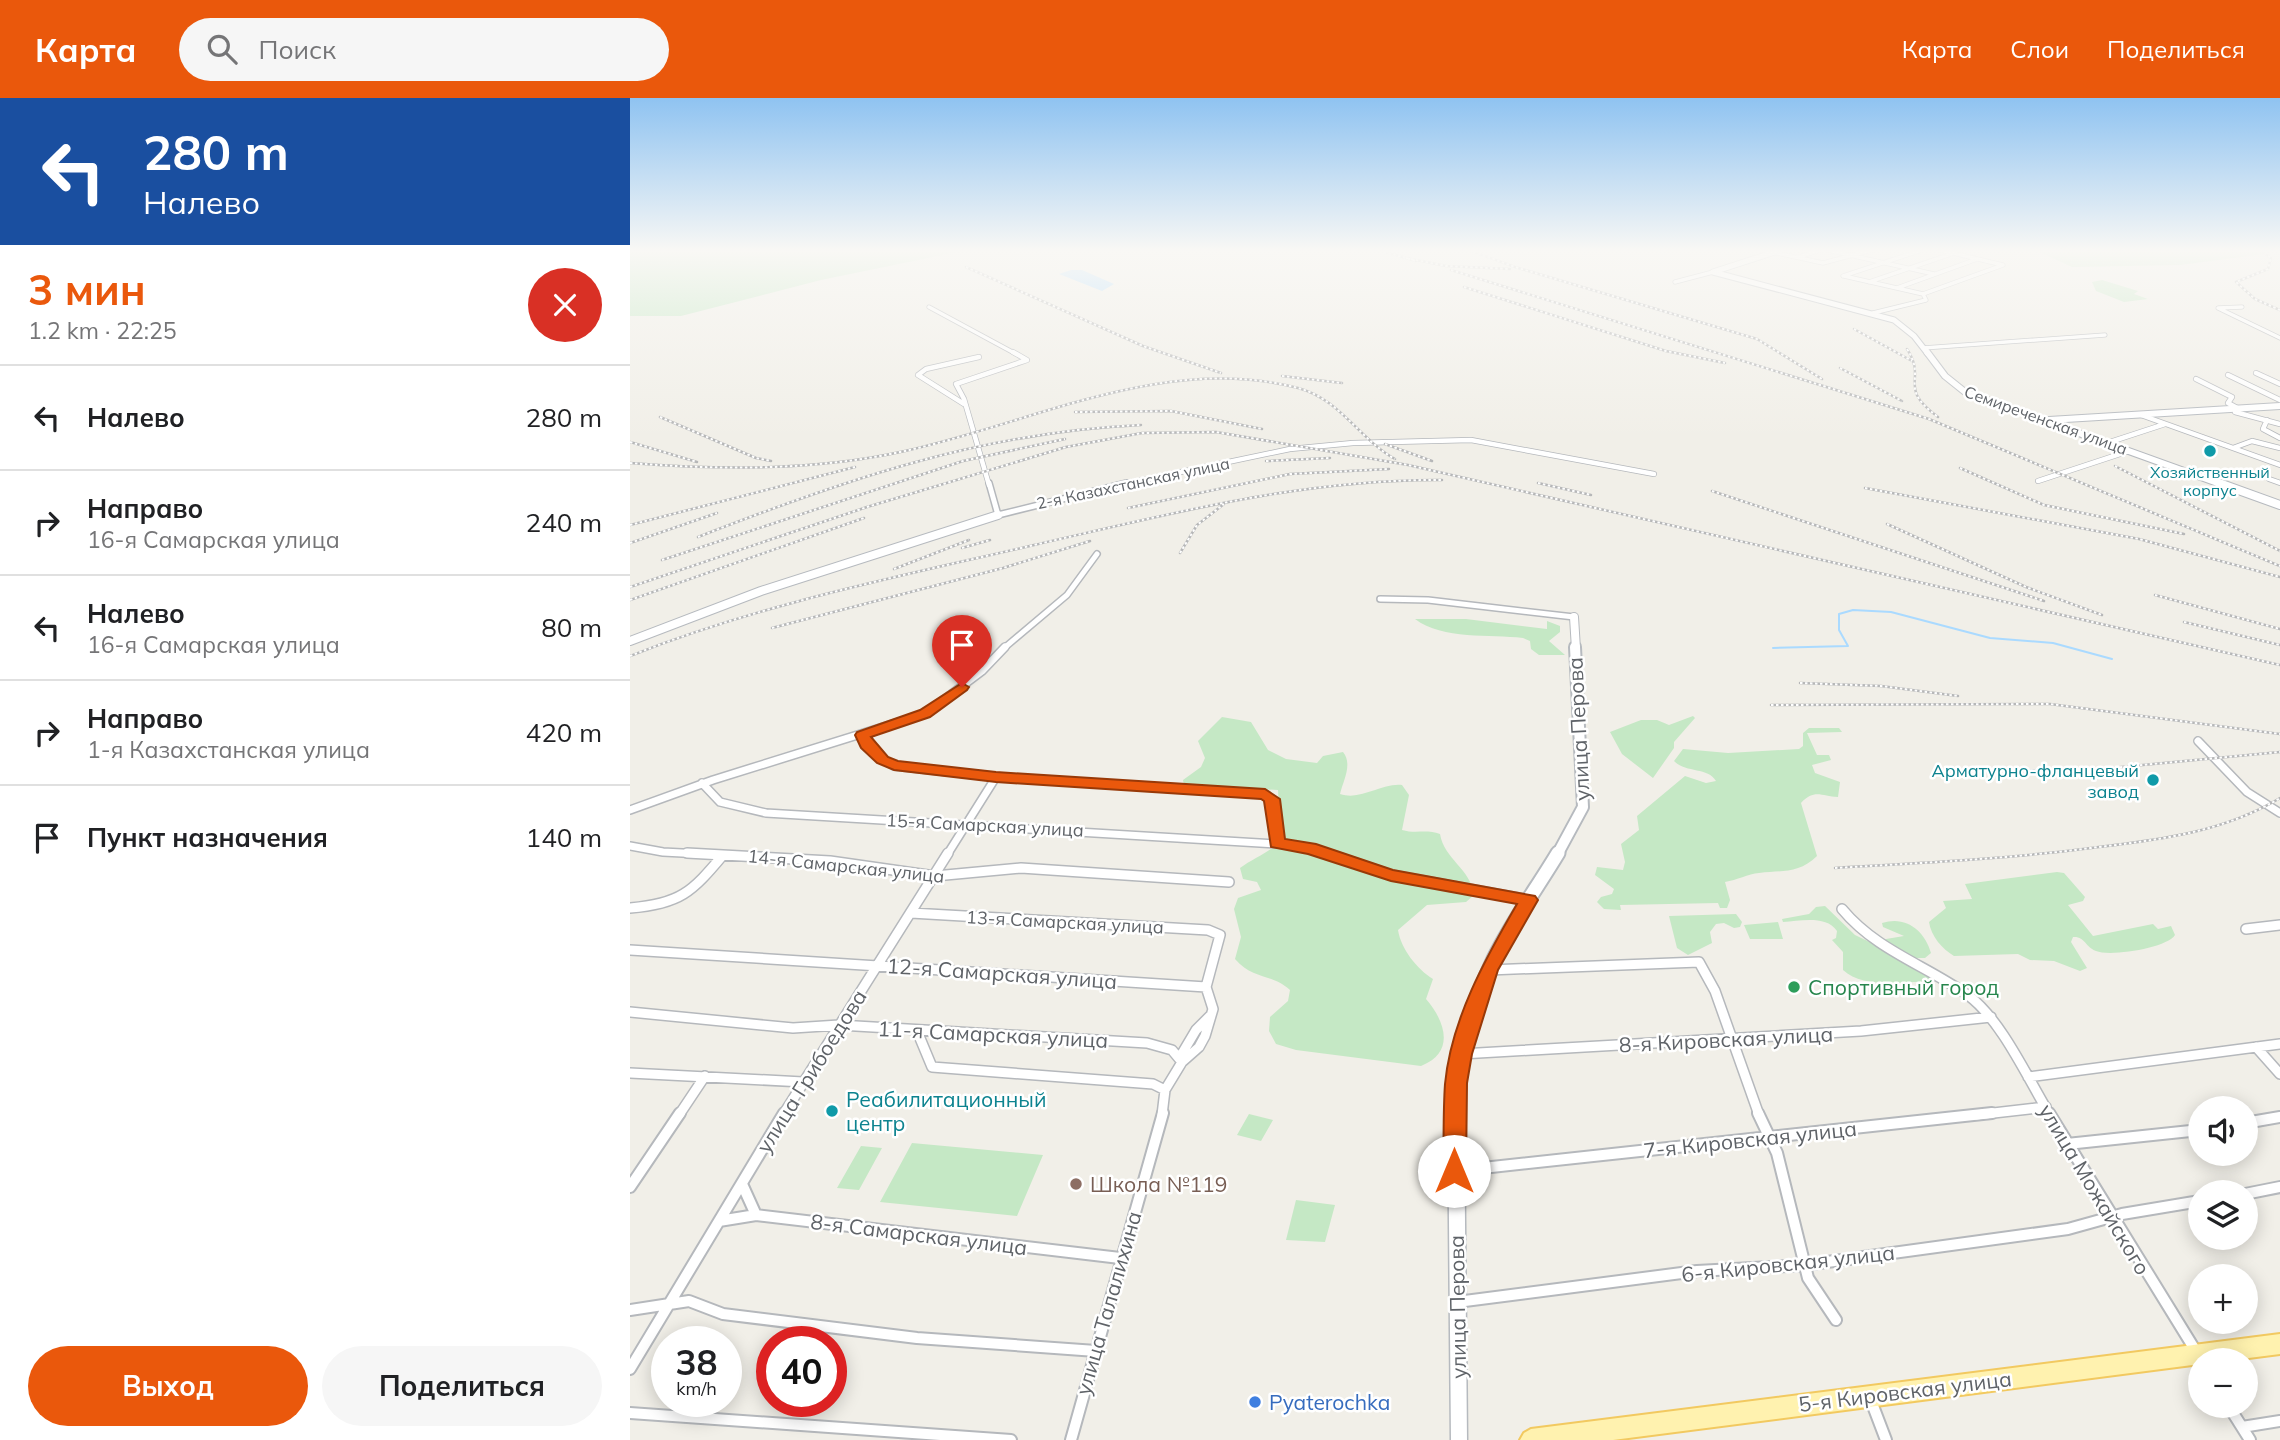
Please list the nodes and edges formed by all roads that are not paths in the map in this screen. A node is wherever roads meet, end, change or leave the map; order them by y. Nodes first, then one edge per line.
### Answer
1 (939, 313) edge
2 (1873, 313) edge
3 (2228, 313) edge
4 (2105, 335) dead end
5 (2280, 338) edge
6 (1923, 348) junction
7 (979, 357) dead end
8 (2256, 373) dead end
9 (2228, 375) dead end
10 (2196, 379) dead end
11 (2280, 384) edge
12 (2280, 400) edge
13 (964, 404) junction
14 (2278, 407) edge
15 (2239, 409) junction
16 (2227, 410) junction
17 (2141, 415) junction
18 (2267, 420) junction
19 (2046, 421) junction
20 (2165, 424) junction
21 (2280, 424) edge
22 (2280, 439) edge
23 (2107, 443) junction
24 (2233, 448) junction
25 (2280, 448) edge
26 (2129, 451) junction
27 (2280, 465) edge
28 (1654, 474) dead end
29 (2269, 479) dead end
30 (2038, 481) dead end
31 (2280, 483) edge
32 (2280, 505) edge
33 (998, 515) junction
34 (1097, 554) dead end
35 (1380, 599) dead end
36 (1574, 617) joint
37 (630, 641) edge
38 (862, 735) junction
39 (2198, 741) dead end
40 (996, 777) junction
41 (702, 783) junction
42 (630, 810) edge
43 (2280, 813) edge
44 (967, 825) junction
45 (1277, 843) junction
46 (630, 846) edge
47 (723, 855) junction
48 (935, 876) junction
49 (1229, 882) dead end
50 (1529, 900) junction
51 (630, 908) edge
52 (1842, 909) dead end
53 (911, 913) junction
54 (2280, 925) edge
55 (2246, 929) dead end
56 (1218, 932) joint
57 (630, 950) edge
58 (877, 965) junction
59 (1489, 970) junction
60 (1206, 986) junction
61 (630, 1012) edge
62 (1991, 1017) junction
63 (839, 1025) junction
64 (918, 1031) junction
65 (1733, 1038) junction
66 (2280, 1044) edge
67 (2256, 1047) junction
68 (1461, 1054) junction
69 (1181, 1060) junction
70 (630, 1073) edge
71 (2280, 1074) edge
72 (705, 1076) junction
73 (2028, 1077) junction
74 (803, 1082) junction
75 (1165, 1090) junction
76 (2046, 1107) junction
77 (2280, 1117) edge
78 (2258, 1120) edge
79 (2188, 1131) edge
80 (1767, 1137) junction
81 (2067, 1144) junction
82 (1454, 1171) junction
83 (742, 1183) junction
84 (630, 1187) edge
85 (2280, 1187) edge
86 (2258, 1191) edge
87 (2188, 1203) edge
88 (756, 1215) junction
89 (2110, 1217) junction
90 (719, 1221) junction
91 (1120, 1258) junction
92 (1805, 1265) junction
93 (1457, 1302) junction
94 (671, 1303) junction
95 (630, 1310) edge
96 (1836, 1320) dead end
97 (2280, 1344) edge
98 (2193, 1348) edge
99 (2257, 1348) edge
100 (1096, 1351) junction
101 (2188, 1359) edge
102 (630, 1368) edge
103 (1868, 1394) junction
104 (630, 1413) edge
105 (2236, 1418) edge
106 (2280, 1421) edge
107 (2242, 1427) junction
108 (1011, 1440) edge
109 (1070, 1440) edge
110 (1458, 1440) edge
111 (1531, 1440) edge
112 (1886, 1440) edge
113 (2250, 1440) edge

1 - 13 street
2 - 6 street, Семиреченская улица
3 - 5 street
4 - 6 street
6 - 19 street, Семиреченская улица
7 - 13 street
8 - 11 street
9 - 12 street
10 - 15 street
13 - 33 street
14 - 15 street
15 - 16 street
16 - 17 street
16 - 18 street
17 - 19 street
17 - 20 street
18 - 21 street
18 - 22 street
19 - 23 street, Семиреченская улица
20 - 23 street
20 - 24 street
23 - 26 street, Семиреченская улица
24 - 25 street
24 - 27 street
26 - 30 street
26 - 32 street, Семиреченская улица
28 - 33 street, 2-я Казахстанская улица
29 - 31 street
33 - 37 street, 2-я Казахстанская улица
34 - 38 street
35 - 36 street
36 - 50 street, улица Перова
38 - 40 street
38 - 41 street
39 - 43 street
40 - 44 street, улица Грибоедова
40 - 45 street
41 - 42 street
41 - 44 street, 15-я Самарская улица
44 - 45 street, 15-я Самарская улица
44 - 48 street, улица Грибоедова
45 - 50 street, 15-я Самарская улица
46 - 47 street, 14-я Самарская улица
47 - 48 street, 14-я Самарская улица
47 - 51 street
48 - 49 street, 14-я Самарская улица
48 - 53 street, улица Грибоедова
50 - 59 street, улица Перова
52 - 62 street, улица Можайского
53 - 56 street, 13-я Самарская улица
53 - 58 street, улица Грибоедова
54 - 55 street
56 - 60 street, улица Талалихина
57 - 58 street, 12-я Самарская улица
58 - 60 street, 12-я Самарская улица
58 - 63 street, улица Грибоедова
59 - 65 street
59 - 68 street, улица Перова
60 - 69 street, улица Талалихина
61 - 63 street, 11-я Самарская улица
62 - 65 street, 8-я Кировская улица
62 - 73 street, улица Можайского
63 - 64 street, 11-я Самарская улица
63 - 74 street, улица Грибоедова
64 - 69 street, 11-я Самарская улица
64 - 75 street
65 - 68 street, 8-я Кировская улица
65 - 80 street
66 - 67 street
67 - 71 street
67 - 73 street
68 - 82 street, улица Перова
69 - 75 street, улица Талалихина
70 - 72 street
72 - 74 street
72 - 84 street
73 - 76 street, улица Можайского
74 - 83 street, улица Грибоедова
75 - 91 street, улица Талалихина
76 - 80 street, 7-я Кировская улица
76 - 81 street, улица Можайского
77 - 78 street
79 - 81 street
80 - 82 street, 7-я Кировская улица
80 - 92 street
81 - 89 street, улица Можайского
82 - 93 street, улица Перова
83 - 88 street
83 - 90 street, улица Грибоедова
85 - 86 street
87 - 89 street, 6-я Кировская улица
88 - 90 street, 8-я Самарская улица
88 - 91 street, 8-я Самарская улица
89 - 92 street, 6-я Кировская улица
89 - 98 street, улица Можайского
90 - 94 street, улица Грибоедова
91 - 100 street, улица Талалихина
92 - 93 street, 6-я Кировская улица
92 - 96 street
93 - 110 street, улица Перова
94 - 95 street
94 - 100 street
94 - 102 street, улица Грибоедова
97 - 99 main road, 5-я Кировская улица
100 - 109 street, улица Талалихина
101 - 103 main road, 5-я Кировская улица
103 - 111 main road, 5-я Кировская улица
103 - 112 street
104 - 108 street
105 - 107 street
106 - 107 street
107 - 113 street

